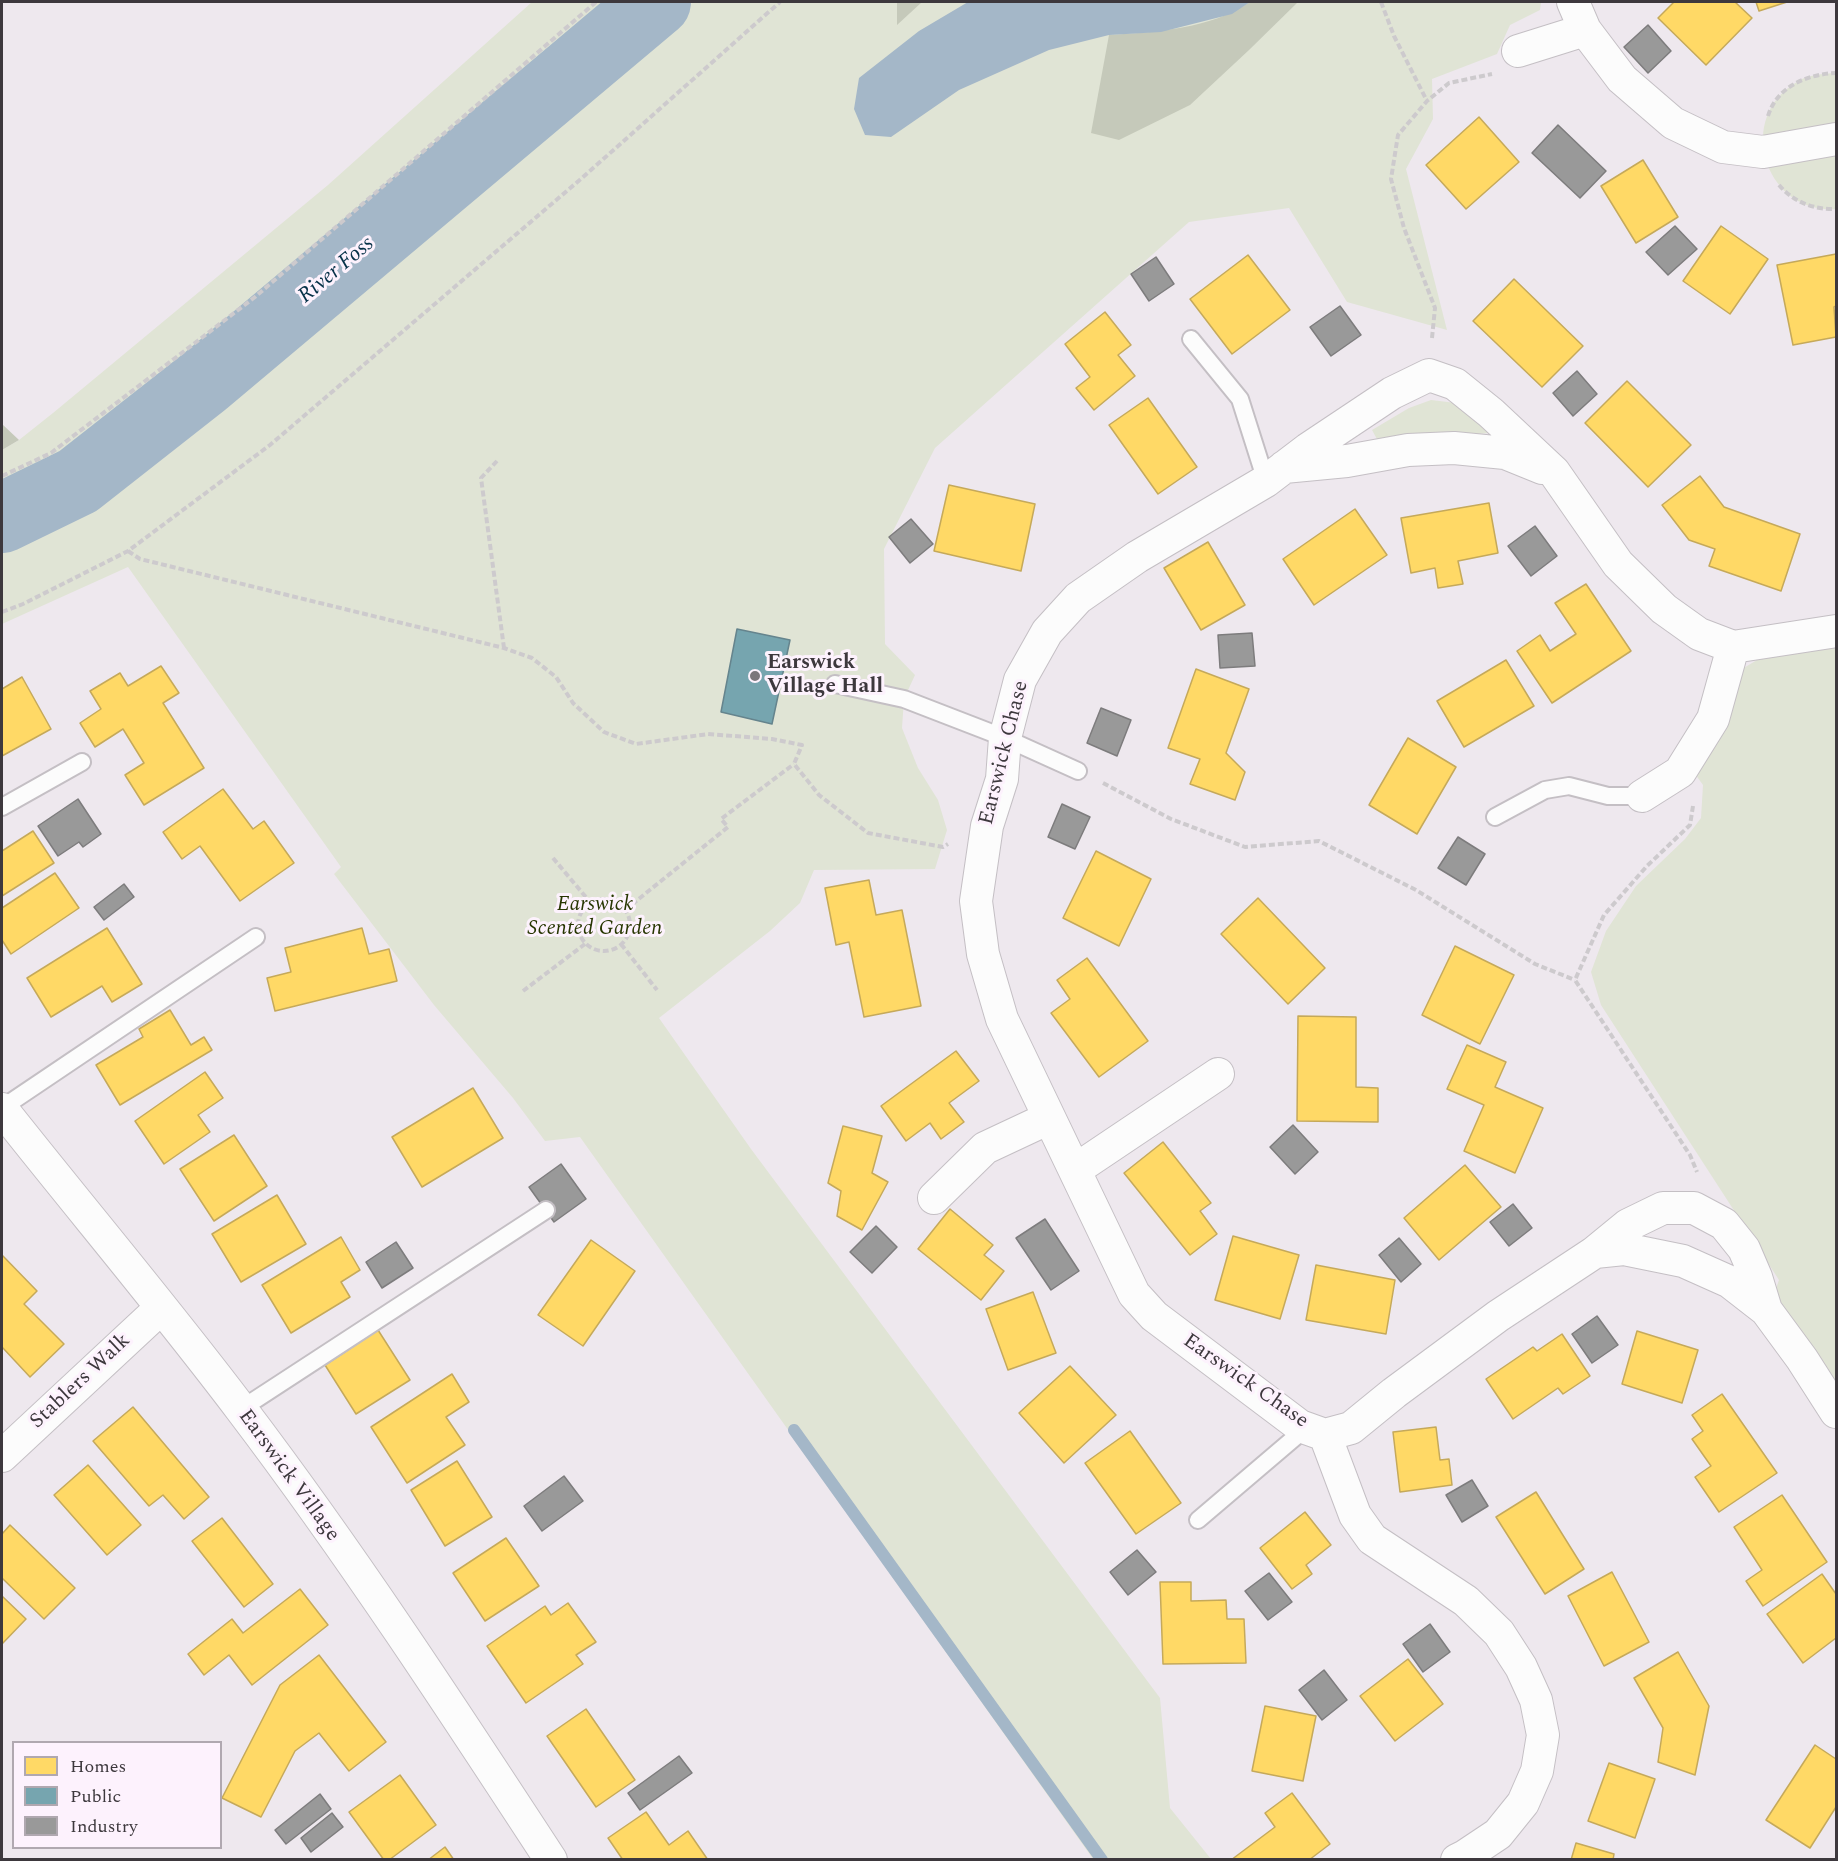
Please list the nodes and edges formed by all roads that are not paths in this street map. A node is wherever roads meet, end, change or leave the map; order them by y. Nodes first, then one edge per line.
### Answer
1 (1574, 2) edge
2 (1585, 30) junction
3 (1518, 51) dead end
4 (1836, 139) edge
5 (1191, 339) dead end
6 (1554, 472) junction
7 (1275, 474) junction
8 (1836, 631) edge
9 (1733, 646) junction
10 (835, 684) dead end
11 (1005, 738) junction
12 (82, 762) dead end
13 (1078, 771) road end
14 (1642, 796) joint
15 (2, 807) edge
16 (1495, 817) dead end
17 (256, 938) dead end
18 (1218, 1074) dead end
19 (2, 1109) edge
20 (1049, 1118) junction
21 (1074, 1170) junction
22 (934, 1198) dead end
23 (546, 1210) dead end
24 (1595, 1252) junction
25 (161, 1308) junction
26 (1766, 1310) junction
27 (241, 1409) junction
28 (1836, 1412) edge
29 (1316, 1431) junction
30 (2, 1456) edge
31 (1198, 1520) dead end
32 (551, 1860) edge
33 (1457, 1860) edge

1 - 2 street
2 - 3 street
2 - 4 street
5 - 7 lane
6 - 7 street, Earswick Chase
6 - 7 street, Earswick Chase
6 - 9 street
7 - 11 street, Earswick Chase
8 - 9 street
9 - 14 street
10 - 11 lane
11 - 13 lane
11 - 20 street, Earswick Chase
12 - 15 lane
14 - 16 lane
17 - 19 lane
18 - 21 street
19 - 25 street, Earswick Village
20 - 21 street, Earswick Chase
20 - 22 street
21 - 29 street, Earswick Chase
23 - 27 lane
24 - 26 street, Earswick Chase
24 - 26 street, Earswick Chase
24 - 29 street, Earswick Chase
25 - 27 street, Earswick Village
25 - 30 street, Stablers Walk
26 - 28 street, Earswick Chase
27 - 32 street, Earswick Village
29 - 31 lane
29 - 33 street

